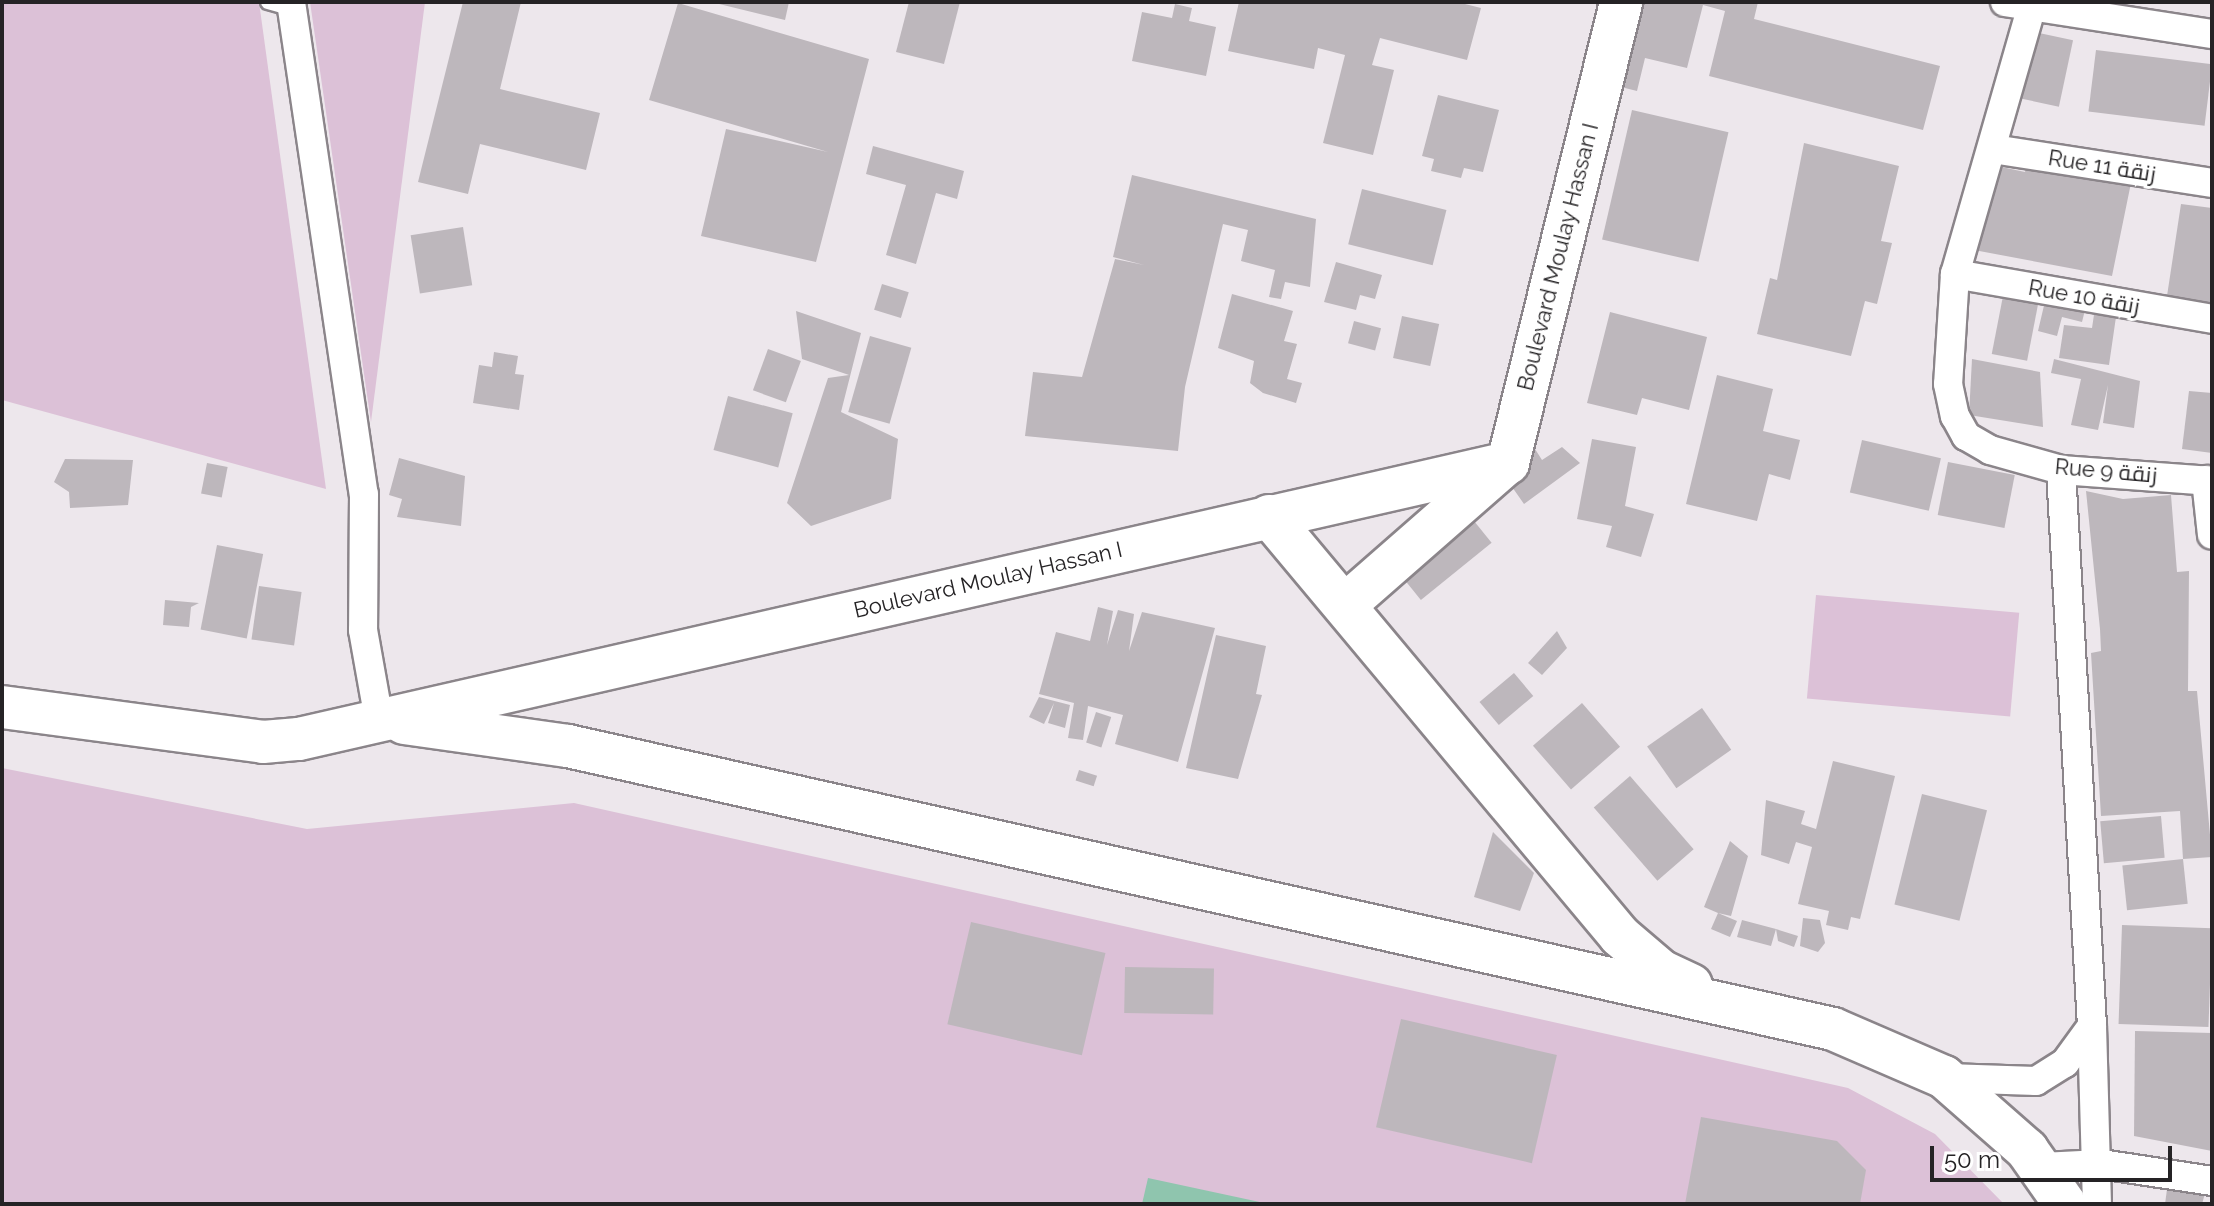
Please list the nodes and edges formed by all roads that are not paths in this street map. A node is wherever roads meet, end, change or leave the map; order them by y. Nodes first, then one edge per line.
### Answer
1 (1621, 2) edge
2 (284, 4) edge
3 (2018, 5) edge
4 (2212, 34) edge
5 (1993, 149) junction
6 (2212, 183) edge
7 (1955, 274) junction
8 (2212, 319) edge
9 (1508, 463) junction
10 (2061, 470) junction
11 (2209, 480) edge
12 (1269, 516) junction
13 (2212, 535) edge
14 (1345, 605) junction
15 (2, 707) edge
16 (379, 720) junction
17 (1740, 1007) junction
18 (2092, 1026) junction
19 (1944, 1077) junction
20 (2101, 1164) junction
21 (2042, 1167) junction
22 (2212, 1181) edge
23 (2065, 1204) edge
24 (2097, 1204) edge

1 - 9 street, Boulevard Moulay Hassan I
2 - 16 street
3 - 4 street
3 - 5 street
5 - 6 street, Rue 11 زنقة
5 - 7 street
7 - 8 street, Rue 10 زنقة
7 - 10 street, Rue 9 زنقة
9 - 12 street, Boulevard Moulay Hassan I
9 - 14 street
10 - 11 street, Rue 9 زنقة
10 - 18 street
11 - 13 street
12 - 14 street
12 - 16 street, Boulevard Moulay Hassan I
14 - 17 street
15 - 16 street, Boulevard Moulay Hassan I
16 - 17 street
17 - 19 street
18 - 19 street
18 - 20 street
19 - 21 street
20 - 21 street
20 - 22 street
20 - 24 street
21 - 23 street

